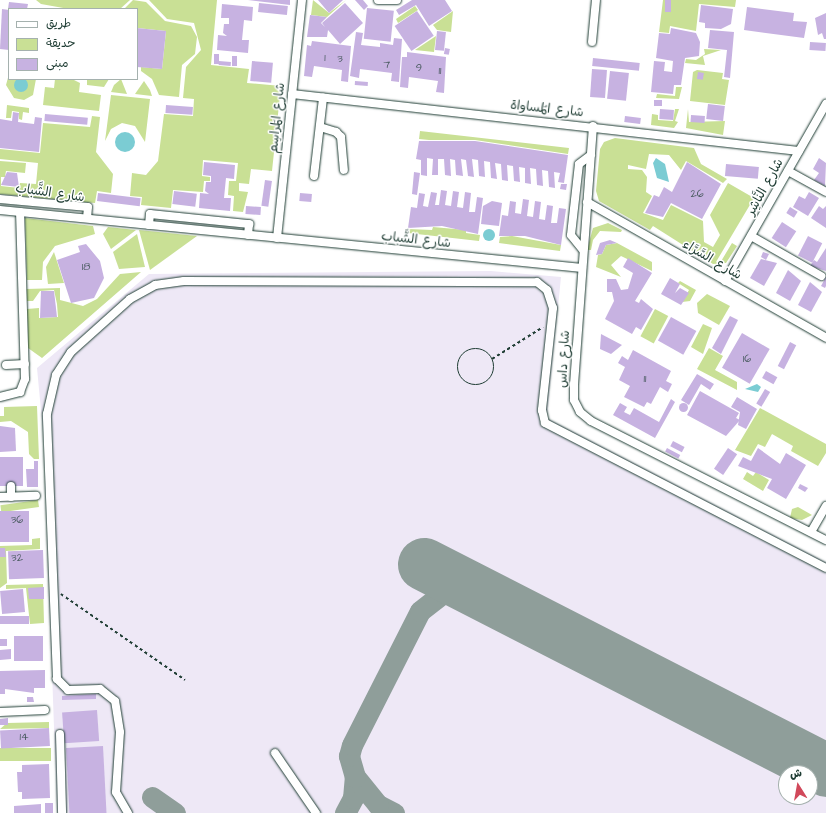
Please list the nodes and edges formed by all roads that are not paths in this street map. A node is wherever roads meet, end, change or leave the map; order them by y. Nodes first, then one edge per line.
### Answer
1 (302, 0) edge
2 (378, 0) edge
3 (397, 0) edge
4 (596, 0) edge
5 (592, 42) dead end
6 (292, 94) junction
7 (323, 98) junction
8 (826, 104) edge
9 (593, 126) junction
10 (320, 127) junction
11 (799, 151) junction
12 (591, 154) junction
13 (344, 170) dead end
14 (788, 171) junction
15 (314, 176) dead end
16 (826, 192) edge
17 (0, 198) edge
18 (587, 202) junction
19 (0, 210) edge
20 (20, 212) junction
21 (87, 218) junction
22 (751, 236) junction
23 (277, 238) junction
24 (583, 250) junction
25 (582, 268) junction
26 (821, 276) dead end
27 (725, 281) junction
28 (826, 338) edge
29 (25, 364) junction
30 (6, 365) dead end
31 (0, 396) edge
32 (11, 486) dead end
33 (36, 496) dead end
34 (0, 497) edge
35 (11, 497) junction
36 (826, 506) edge
37 (811, 532) junction
38 (826, 540) edge
39 (826, 568) edge
40 (14, 703) dead end
41 (45, 710) dead end
42 (0, 712) edge
43 (15, 712) junction
44 (60, 734) dead end
45 (275, 753) dead end
46 (62, 813) edge
47 (128, 813) edge
48 (316, 813) edge

1 - 6 street, شارع المَراسِم
2 - 3 street
4 - 5 street
6 - 7 street, شارع المُساواة
6 - 23 street, شارع المَراسِم
7 - 9 street, شارع المُساواة
7 - 10 street
8 - 11 street, شارع النَّاشِر
9 - 11 street, شارع المُساواة
9 - 12 street, شارع داس
10 - 13 street
10 - 15 street
11 - 14 street, شارع النَّاشِر
12 - 18 street, شارع داس
12 - 24 street
14 - 16 street
14 - 22 street, شارع النَّاشِر
17 - 21 street, شارع الشَّباب
18 - 24 street, شارع داس
18 - 27 street, شارع السَّرَّاء
19 - 20 street, شارع الشَّباب
20 - 21 street, شارع الشَّباب
20 - 29 street
21 - 23 street, شارع الشَّباب
22 - 26 street
22 - 27 street, شارع النَّاشِر
23 - 25 street, شارع الشَّباب
24 - 25 street, شارع داس
25 - 37 street, شارع داس
27 - 28 street, شارع السَّرَّاء
29 - 30 street
29 - 31 street
32 - 35 street
33 - 35 street
34 - 35 street
36 - 37 street
37 - 38 street, شارع داس
39 - 47 street
40 - 43 street
41 - 43 street
42 - 43 street
44 - 46 street
45 - 48 street

